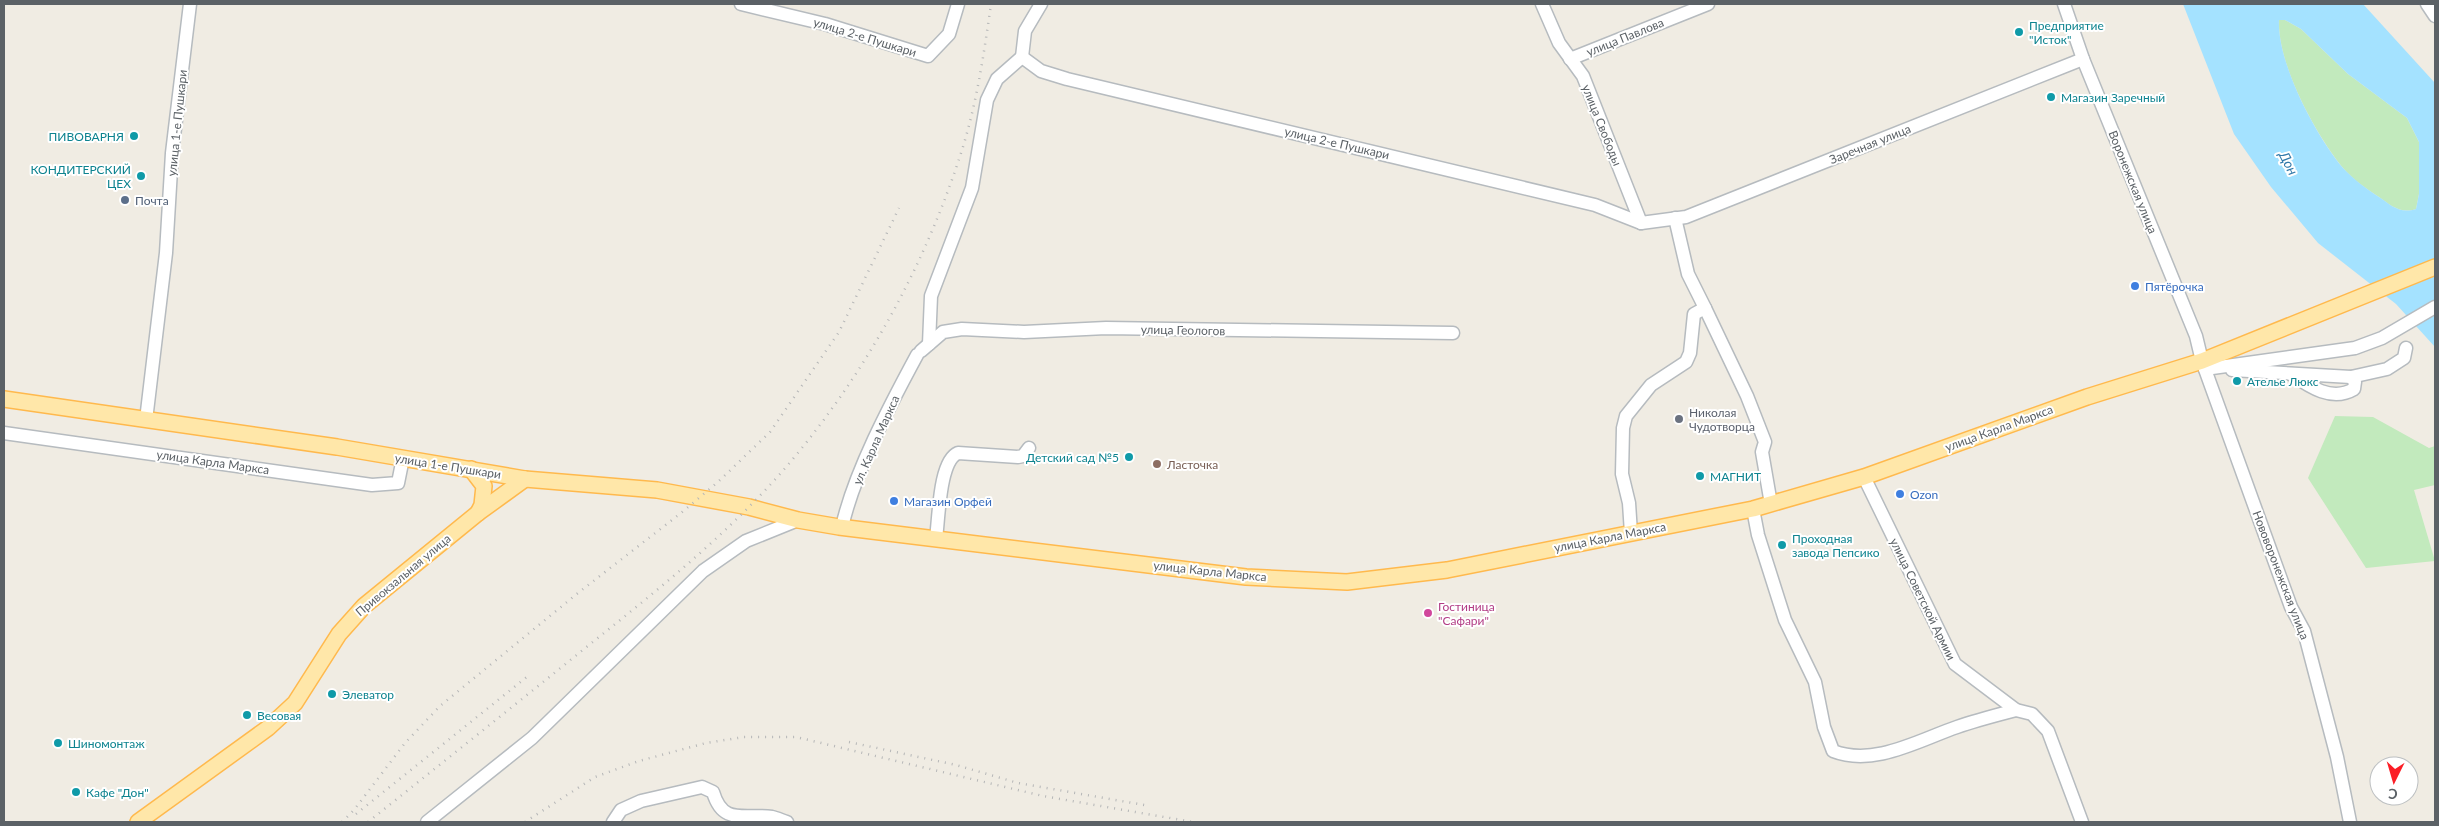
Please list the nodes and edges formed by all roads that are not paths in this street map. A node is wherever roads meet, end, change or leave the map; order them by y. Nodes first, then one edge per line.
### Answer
1 (190, 4) edge
2 (741, 4) edge
3 (958, 4) edge
4 (1041, 4) edge
5 (1542, 4) edge
6 (1708, 4) edge
7 (2064, 4) edge
8 (2428, 4) edge
9 (2435, 16) edge
10 (1022, 57) junction
11 (1570, 58) junction
12 (2083, 59) junction
13 (1675, 218) junction
14 (1647, 222) junction
15 (2435, 267) edge
16 (2435, 307) edge
17 (1704, 308) junction
18 (1453, 333) dead end
19 (2406, 348) dead end
20 (922, 350) junction
21 (2226, 359) junction
22 (2204, 365) junction
23 (2291, 374) junction
24 (2351, 377) junction
25 (4, 400) edge
26 (146, 420) junction
27 (4, 433) edge
28 (1028, 448) dead end
29 (403, 458) junction
30 (471, 469) junction
31 (1864, 477) junction
32 (525, 479) junction
33 (1771, 504) junction
34 (749, 507) joint
35 (1753, 509) junction
36 (478, 513) junction
37 (798, 520) junction
38 (842, 527) junction
39 (1631, 533) junction
40 (936, 538) junction
41 (2016, 710) junction
42 (738, 821) edge
43 (138, 822) edge
44 (427, 822) edge
45 (613, 822) edge
46 (787, 822) edge
47 (2082, 822) edge
48 (2350, 822) edge

1 - 26 street, улица 1-е Пушкари
2 - 3 street, улица 2-е Пушкари
4 - 10 street
5 - 11 street, улица Свободы
6 - 11 street, улица Павлова
7 - 12 street, Воронежская улица
8 - 9 street
10 - 14 street, улица 2-е Пушкари
10 - 20 street
11 - 14 street, улица Свободы
12 - 13 street, Заречная улица
12 - 22 street, Воронежская улица
13 - 14 street, Заречная улица
13 - 17 street
15 - 21 main road, улица Карла Маркса
16 - 21 street, улица Карла Маркса
17 - 33 street
17 - 39 street
18 - 20 street, улица Геологов
19 - 24 street
20 - 38 street, ул. Карла Маркса
21 - 22 main road, улица Карла Маркса
21 - 23 street
22 - 31 main road, улица Карла Маркса
22 - 48 street, Нововоронежская улица
23 - 24 street
23 - 24 street
25 - 26 main road, улица 1-е Пушкари
26 - 29 main road, улица 1-е Пушкари
27 - 29 street, улица Карла Маркса
28 - 40 street
29 - 30 main road, улица 1-е Пушкари
30 - 32 main road, улица 1-е Пушкари
30 - 36 main road
31 - 33 main road, улица Карла Маркса
31 - 41 street, улица Советской Армии
32 - 34 main road, улица 1-е Пушкари
32 - 36 main road, Привокзальная улица
33 - 35 main road, улица Карла Маркса
34 - 37 main road, улица Карла Маркса
35 - 39 main road, улица Карла Маркса
35 - 41 street
36 - 43 main road, Привокзальная улица
37 - 38 main road, улица Карла Маркса
37 - 44 street
38 - 40 main road, улица Карла Маркса
39 - 40 main road, улица Карла Маркса
41 - 47 street, улица Советской Армии
42 - 45 street
42 - 46 street

